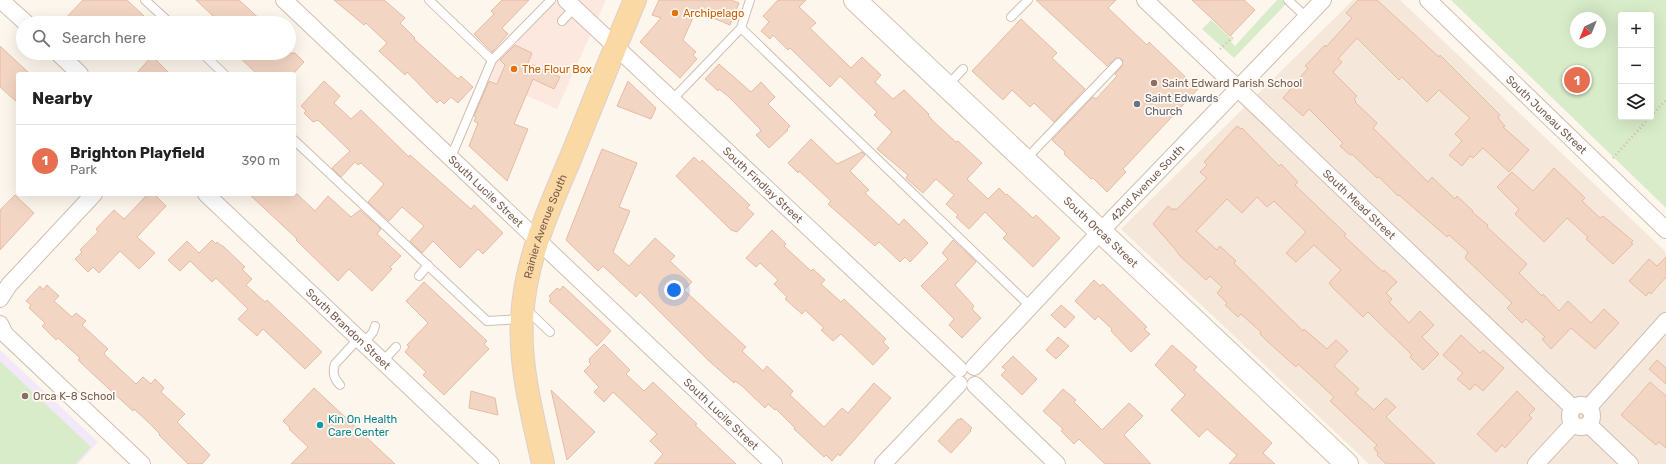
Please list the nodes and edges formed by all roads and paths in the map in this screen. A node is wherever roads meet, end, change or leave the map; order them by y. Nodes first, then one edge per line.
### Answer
1 (145, 0) edge
2 (284, 0) edge
3 (428, 0) edge
4 (551, 0) edge
5 (635, 0) edge
6 (750, 0) edge
7 (855, 0) edge
8 (1028, 0) edge
9 (1145, 0) edge
10 (1288, 0) edge
11 (1323, 0) edge
12 (1428, 0) edge
13 (4, 4) edge
14 (570, 4) edge
15 (18, 16) edge
16 (162, 16) edge
17 (1011, 17) dead end
18 (1307, 18) junction
19 (562, 21) dead end
20 (741, 28) junction
21 (1231, 35) dead end
22 (616, 47) junction
23 (1220, 49) dead end
24 (65, 60) edge
25 (209, 60) edge
26 (492, 60) junction
27 (1118, 63) dead end
28 (963, 69) dead end
29 (78, 72) edge
30 (222, 72) edge
31 (946, 86) junction
32 (1239, 89) junction
33 (671, 100) junction
34 (1666, 100) edge
35 (1654, 114) edge
36 (1648, 120) edge
37 (296, 142) edge
38 (451, 157) junction
39 (1612, 158) dead end
40 (1025, 160) junction
41 (92, 196) edge
42 (208, 196) edge
43 (1666, 230) edge
44 (1100, 232) junction
45 (537, 240) junction
46 (428, 265) junction
47 (419, 276) dead end
48 (0, 299) edge
49 (1030, 306) junction
50 (522, 312) junction
51 (1666, 321) edge
52 (0, 324) edge
53 (375, 326) dead end
54 (550, 332) dead end
55 (361, 341) junction
56 (396, 347) dead end
57 (383, 361) junction
58 (964, 374) junction
59 (340, 385) dead end
60 (1581, 416) junction
61 (488, 463) edge
62 (142, 464) edge
63 (543, 464) edge
64 (774, 464) edge
65 (883, 464) edge
66 (1057, 464) edge
67 (1347, 464) edge
68 (1536, 464) edge
69 (1630, 464) edge

1 - 16 lane
2 - 38 street, South Lucile Street
3 - 26 lane
4 - 26 lane
5 - 22 main road, Rainier Avenue South
6 - 20 lane
7 - 31 street, South Orcas Street
8 - 17 lane
9 - 32 street, South Mead Street
10 - 18 lane
11 - 18 street, 42nd Avenue South
12 - 43 street, South Juneau Street
13 - 15 street
14 - 19 lane
14 - 22 street, South Findlay Street
18 - 32 street, 42nd Avenue South
20 - 33 lane
20 - 49 lane
21 - 23 path
22 - 33 street, South Findlay Street
22 - 45 main road, Rainier Avenue South
24 - 29 street
25 - 30 lane
26 - 38 lane
27 - 40 lane
28 - 31 lane
31 - 40 street, South Orcas Street
32 - 44 street, 42nd Avenue South
32 - 60 street, South Mead Street
33 - 58 street, South Findlay Street
34 - 35 path
36 - 39 path
37 - 46 lane
38 - 45 street, South Lucile Street
40 - 44 street, South Orcas Street
41 - 48 street
42 - 55 street, South Brandon Street
44 - 49 street, 42nd Avenue South
44 - 67 street, South Orcas Street
45 - 50 main road, Rainier Avenue South
45 - 64 street, South Lucile Street
46 - 47 lane
46 - 50 lane
49 - 58 street, 42nd Avenue South
50 - 54 lane
50 - 63 main road, Rainier Avenue South
51 - 60 street
52 - 62 street
53 - 55 lane
55 - 57 street, South Brandon Street
55 - 59 lane
56 - 57 lane
57 - 61 street, South Brandon Street
58 - 65 street, 42nd Avenue South
58 - 66 street
60 - 68 street
60 - 69 street, South Mead Street

